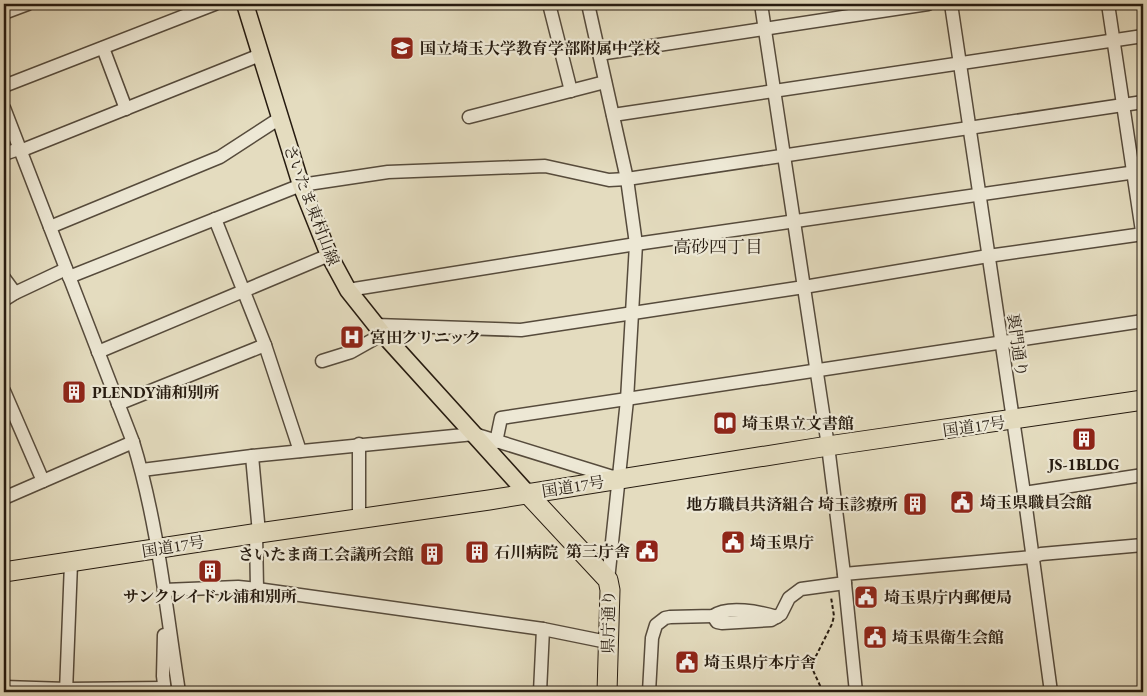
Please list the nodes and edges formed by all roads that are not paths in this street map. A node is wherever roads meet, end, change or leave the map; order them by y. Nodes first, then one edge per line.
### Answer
1 (28, 4) edge
2 (215, 4) edge
3 (244, 4) edge
4 (549, 4) edge
5 (588, 4) edge
6 (761, 4) edge
7 (928, 4) edge
8 (951, 4) edge
9 (1108, 4) edge
10 (4, 13) edge
11 (765, 29) junction
12 (1143, 36) edge
13 (1114, 40) junction
14 (103, 48) junction
15 (599, 54) junction
16 (260, 55) junction
17 (960, 63) junction
18 (606, 82) junction
19 (4, 86) edge
20 (571, 91) junction
21 (774, 91) junction
22 (1143, 102) edge
23 (1123, 105) junction
24 (4, 108) edge
25 (126, 109) junction
26 (613, 115) junction
27 (469, 117) dead end
28 (280, 118) junction
29 (970, 128) junction
30 (20, 150) junction
31 (4, 154) edge
32 (784, 155) junction
33 (1138, 172) edge
34 (626, 179) junction
35 (301, 185) junction
36 (979, 196) junction
37 (216, 219) junction
38 (794, 222) junction
39 (50, 227) junction
40 (1143, 235) edge
41 (636, 244) junction
42 (329, 255) junction
43 (988, 256) junction
44 (68, 273) junction
45 (4, 278) edge
46 (804, 287) junction
47 (348, 290) junction
48 (244, 291) junction
49 (15, 292) junction
50 (4, 300) edge
51 (633, 313) junction
52 (1143, 321) edge
53 (380, 329) junction
54 (1001, 341) junction
55 (264, 344) junction
56 (98, 352) junction
57 (322, 361) dead end
58 (817, 370) junction
59 (4, 392) edge
60 (627, 400) junction
61 (1143, 400) edge
62 (118, 404) junction
63 (8, 415) edge
64 (1013, 420) junction
65 (474, 434) junction
66 (133, 442) junction
67 (496, 442) junction
68 (359, 444) junction
69 (828, 446) junction
70 (300, 451) junction
71 (252, 456) junction
72 (142, 470) junction
73 (1143, 475) edge
74 (618, 478) junction
75 (43, 481) junction
76 (527, 493) junction
77 (1024, 493) junction
78 (4, 498) edge
79 (360, 519) junction
80 (258, 533) junction
81 (1143, 545) edge
82 (157, 549) junction
83 (1032, 557) junction
84 (71, 563) junction
85 (4, 572) edge
86 (845, 579) junction
87 (608, 580) junction
88 (257, 589) junction
89 (164, 590) junction
90 (543, 629) junction
91 (607, 642) junction
92 (4, 686) edge
93 (67, 690) edge
94 (165, 690) edge
95 (179, 692) edge
96 (540, 692) edge
97 (607, 692) edge
98 (649, 692) edge
99 (856, 692) edge
100 (1051, 692) edge

1 - 10 street
2 - 14 street
3 - 16 main road, さいたま東村山線
4 - 20 street
5 - 15 street
6 - 11 street
7 - 11 street
8 - 17 street, 裏門通り
9 - 13 street
11 - 15 street
11 - 21 street
12 - 13 street
13 - 17 street
13 - 23 street
14 - 19 street
14 - 25 street
15 - 18 street
16 - 25 street
16 - 28 main road, さいたま東村山線
17 - 21 street
17 - 29 street, 裏門通り
18 - 20 street
18 - 26 street
20 - 27 street
21 - 26 street
21 - 32 street
22 - 23 street
23 - 29 street
23 - 33 street
24 - 30 street
25 - 30 street
26 - 34 street
28 - 35 main road, さいたま東村山線
28 - 39 street
29 - 32 street
29 - 36 street, 裏門通り
30 - 31 street
30 - 39 street
32 - 34 street
32 - 38 street
33 - 36 street
33 - 40 street
34 - 35 street
34 - 41 street
35 - 37 street
35 - 42 main road, さいたま東村山線
36 - 38 street
36 - 43 street, 裏門通り
37 - 44 street
37 - 48 street
38 - 41 street
38 - 46 street
39 - 44 street
40 - 43 street
41 - 47 street
41 - 51 street
42 - 47 main road, さいたま東村山線
42 - 48 street
43 - 46 street
43 - 54 street, 裏門通り
44 - 49 street
44 - 56 street
45 - 49 street
46 - 51 street
46 - 58 street
47 - 53 main road, さいたま東村山線
48 - 55 street
48 - 56 street
49 - 50 street
51 - 53 street
51 - 60 street
52 - 54 street
53 - 57 street
53 - 65 main road, さいたま東村山線
54 - 58 street
54 - 64 street, 裏門通り
55 - 62 street
55 - 70 street
56 - 62 street
58 - 60 street
58 - 69 street
59 - 63 street
60 - 67 street
60 - 74 street
61 - 64 highway, 国道17号
62 - 66 street
63 - 75 street
64 - 69 highway, 国道17号
64 - 77 street, 裏門通り
65 - 67 street
65 - 68 street
65 - 76 main road, さいたま東村山線
66 - 72 street
66 - 75 street
67 - 74 street
68 - 70 street
68 - 79 street
69 - 74 highway, 国道17号
69 - 86 street
70 - 71 street
71 - 72 street
71 - 80 street
72 - 82 street
73 - 77 street
74 - 76 highway, 国道17号
74 - 87 street
75 - 78 street
76 - 79 highway, 国道17号
76 - 87 highway, 県庁通り
77 - 83 street, 裏門通り
79 - 80 highway, 国道17号
80 - 82 highway, 国道17号
80 - 88 street
81 - 83 street
82 - 84 highway, 国道17号
82 - 89 street
83 - 86 street
83 - 100 street, 裏門通り
84 - 85 highway, 国道17号
84 - 93 street
86 - 98 street
86 - 99 street
87 - 91 highway, 県庁通り
88 - 89 street
88 - 90 street
89 - 94 street
89 - 95 street
90 - 91 street
90 - 96 street
91 - 97 highway, 県庁通り
92 - 93 street
93 - 94 street

